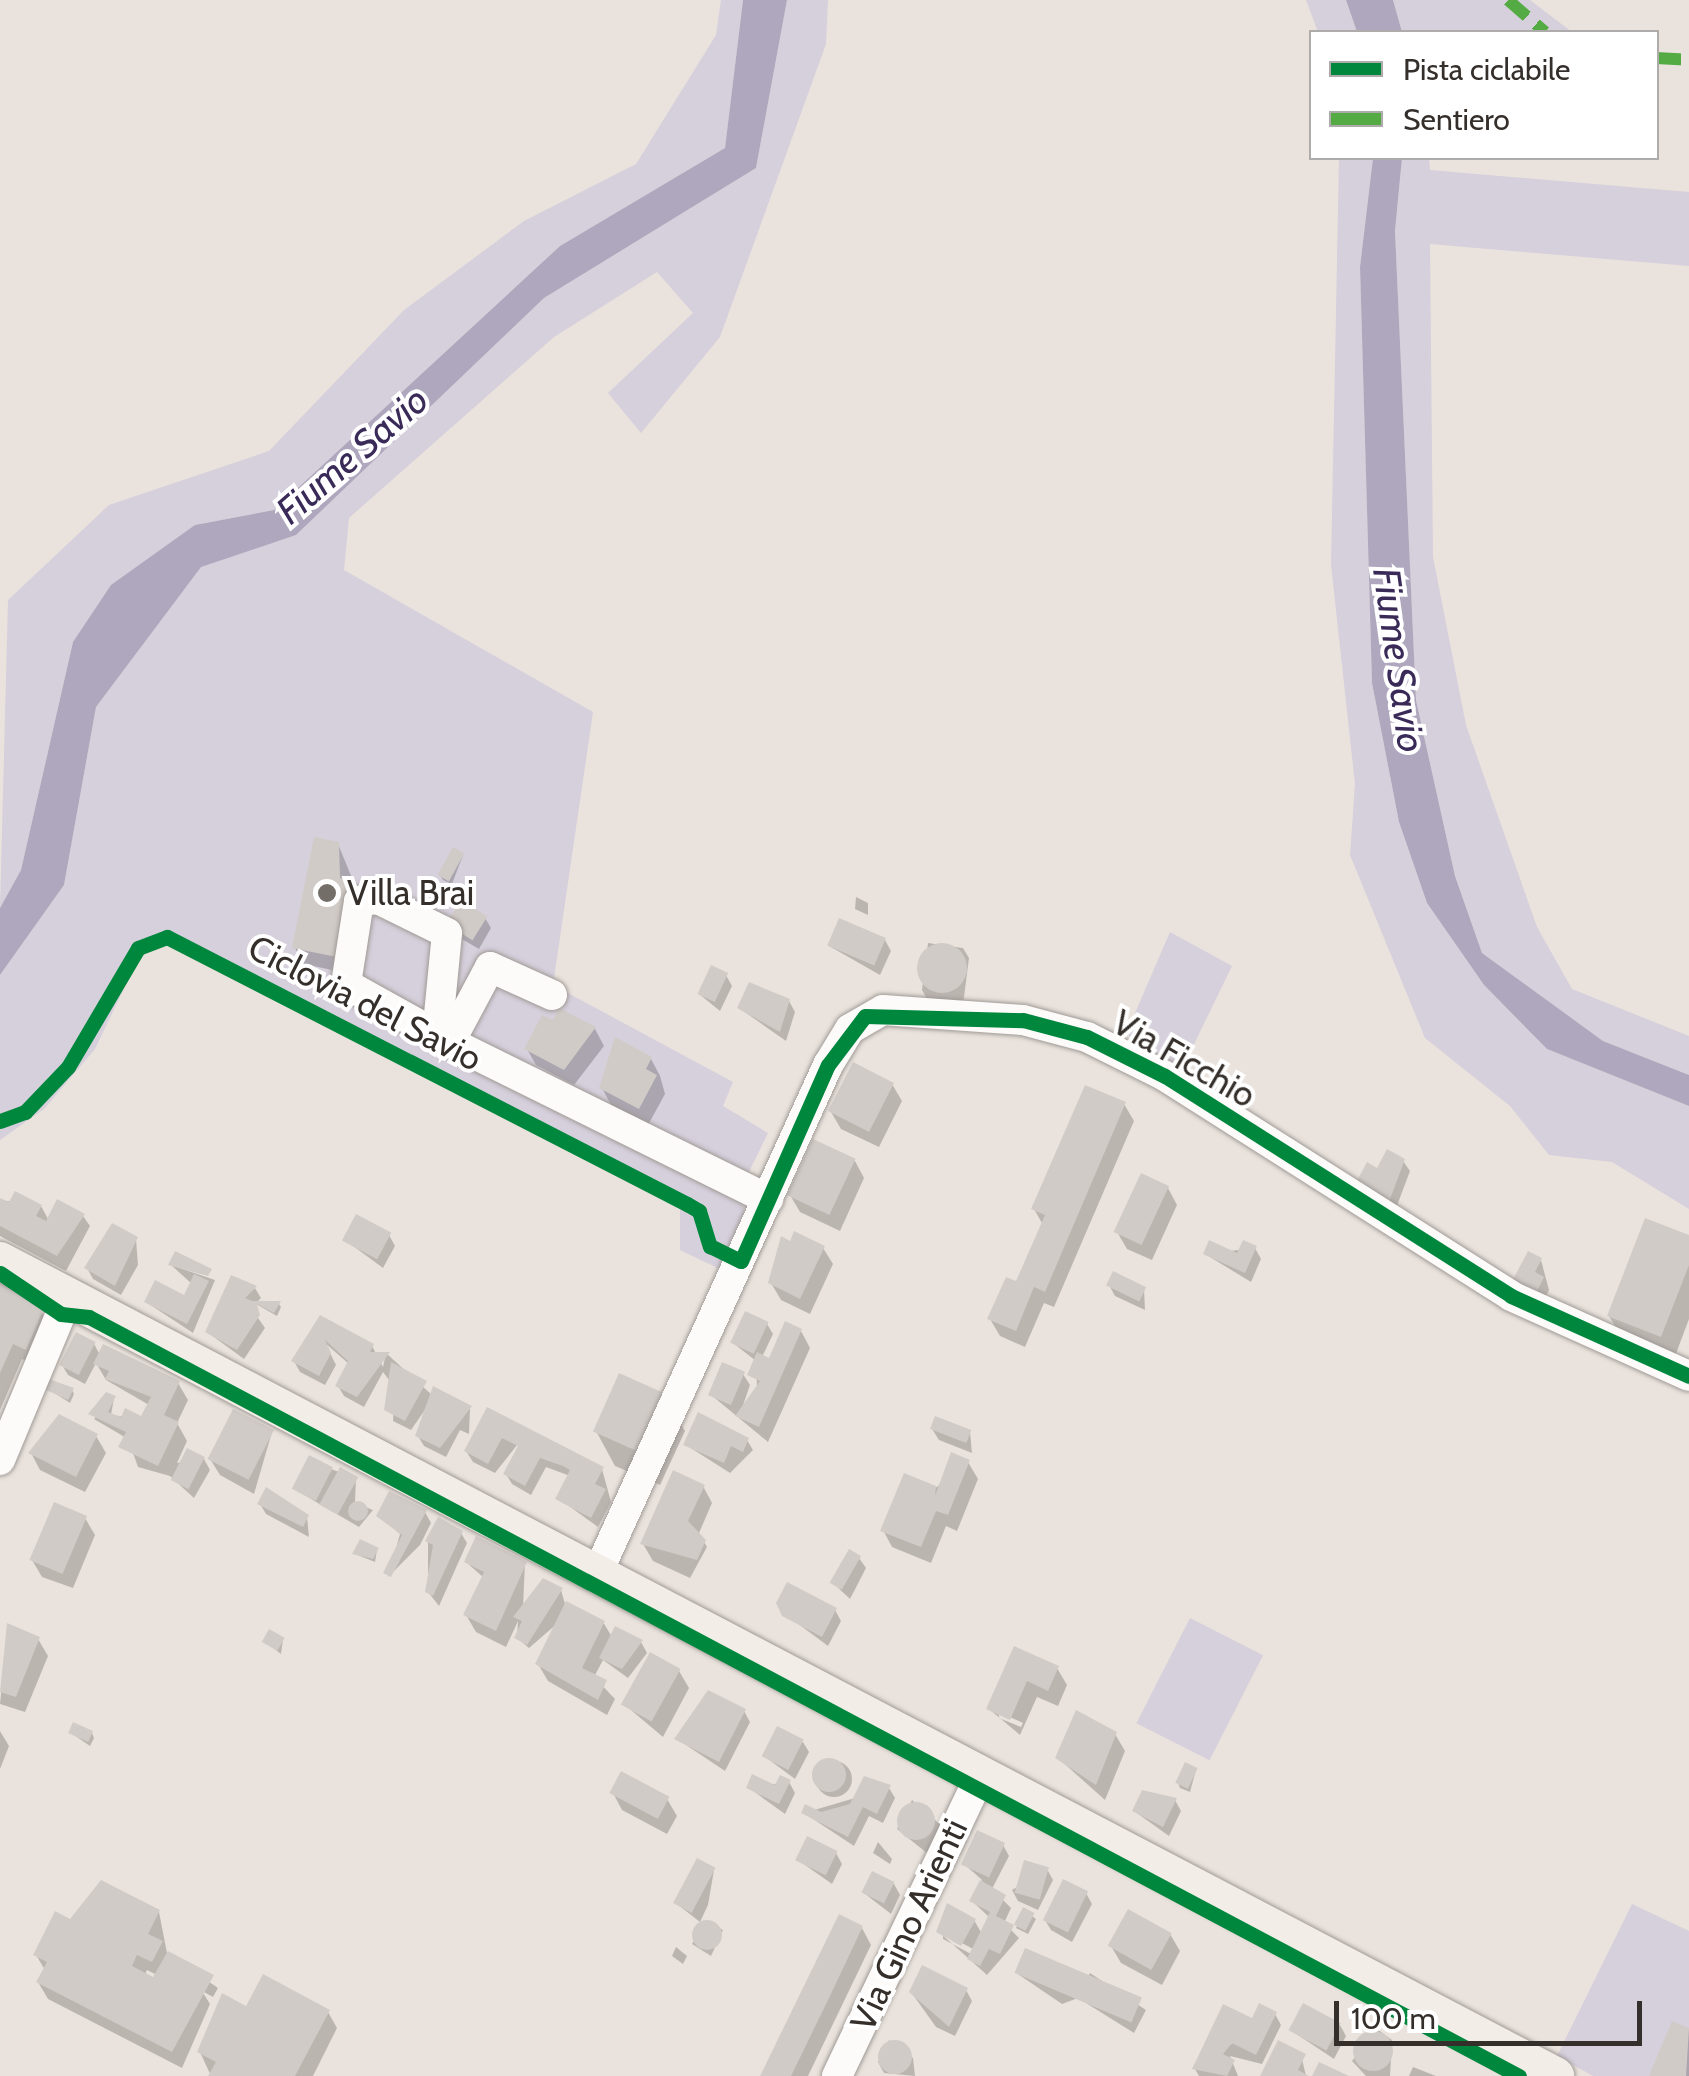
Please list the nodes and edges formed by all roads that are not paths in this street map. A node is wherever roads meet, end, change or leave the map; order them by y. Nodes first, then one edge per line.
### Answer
1 (552, 995) dead end
2 (444, 1039) junction
3 (768, 1199) junction
4 (0, 1261) edge
5 (69, 1294) junction
6 (1689, 1376) edge
7 (0, 1460) edge
8 (598, 1572) junction
9 (981, 1774) junction
10 (837, 2076) edge
11 (1554, 2076) edge

1 - 2 street
2 - 2 street
2 - 3 street
3 - 6 street, Via Ficchio
3 - 8 street, Via Ficchio
4 - 5 main road
5 - 7 street
5 - 8 main road
8 - 9 main road
9 - 10 street, Via Gino Arienti
9 - 11 main road

